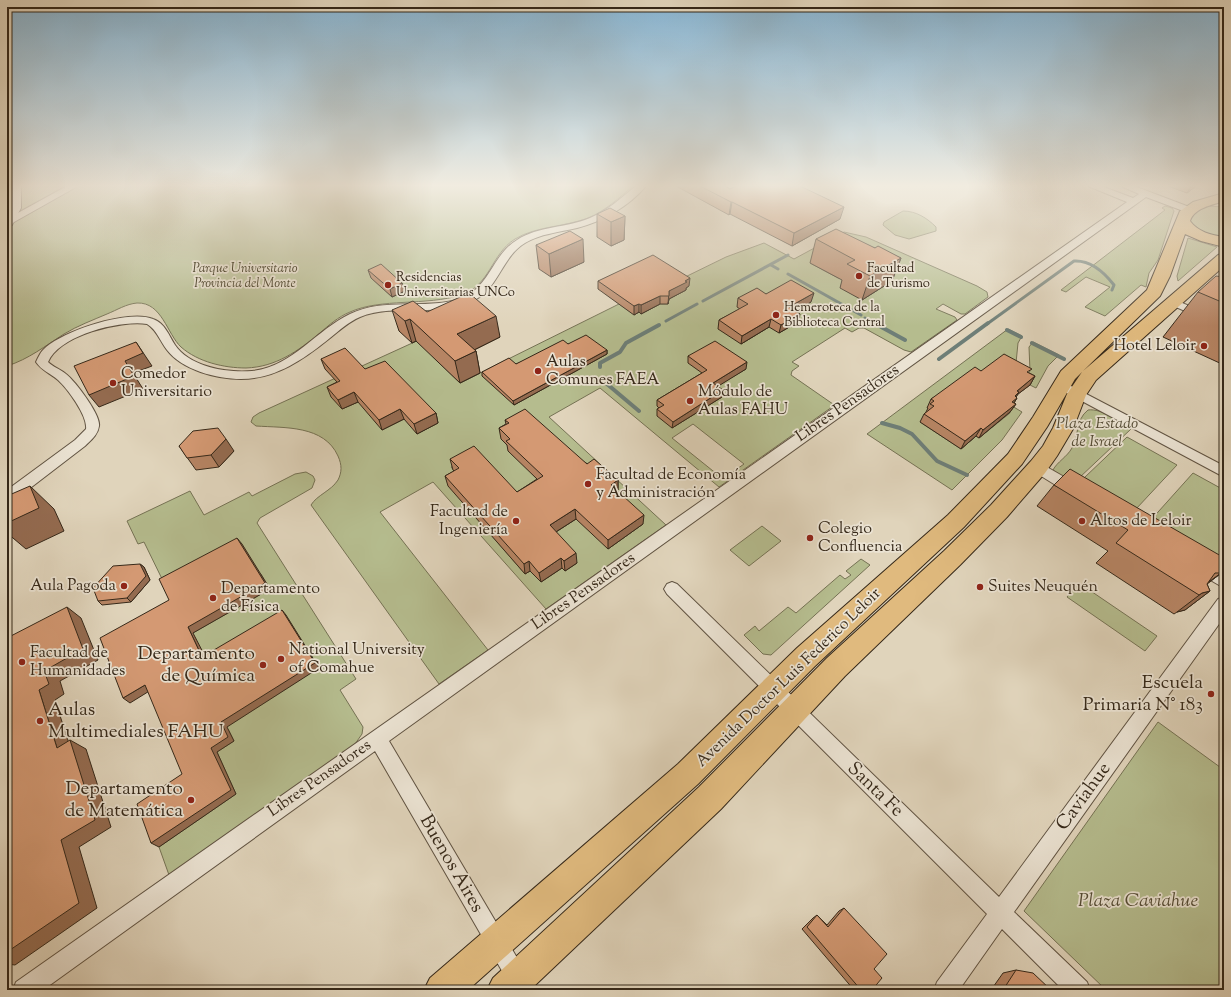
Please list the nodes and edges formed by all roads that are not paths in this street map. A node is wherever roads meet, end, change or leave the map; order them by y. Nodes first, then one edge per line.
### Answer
1 (550, 233) edge
2 (1090, 233) edge
3 (1179, 233) edge
4 (1194, 233) edge
5 (1224, 242) edge
6 (1224, 258) edge
7 (1173, 302) junction
8 (1224, 325) edge
9 (1069, 389) junction
10 (1038, 467) junction
11 (1224, 472) edge
12 (7, 498) edge
13 (1087, 498) edge
14 (1190, 560) edge
15 (1224, 581) edge
16 (672, 589) dead end
17 (1224, 604) edge
18 (783, 701) junction
19 (378, 739) junction
20 (1000, 913) junction
21 (497, 942) junction
22 (516, 986) edge
23 (24, 990) edge
24 (442, 990) edge
25 (944, 990) edge
26 (1078, 990) edge

1 - 12 street
2 - 19 street, Libres Pensadores
3 - 9 main road, Avenida Doctor Luis Federico Leloir
4 - 5 main road
6 - 7 main road, Avenida Doctor Luis Federico Leloir
7 - 8 street
7 - 9 main road, Avenida Doctor Luis Federico Leloir
9 - 10 main road, Avenida Doctor Luis Federico Leloir
9 - 11 street
9 - 18 main road, Avenida Doctor Luis Federico Leloir
10 - 13 street
10 - 18 main road, Avenida Doctor Luis Federico Leloir
14 - 15 street
16 - 18 street, Santa Fe
17 - 20 street, Caviahue
18 - 20 street, Santa Fe
18 - 21 main road, Avenida Doctor Luis Federico Leloir
18 - 22 main road, Avenida Doctor Luis Federico Leloir
19 - 21 street, Buenos Aires
19 - 23 street, Libres Pensadores
20 - 25 street, Caviahue
20 - 26 street, Santa Fe
21 - 22 street, Buenos Aires
21 - 24 main road, Avenida Doctor Luis Federico Leloir

